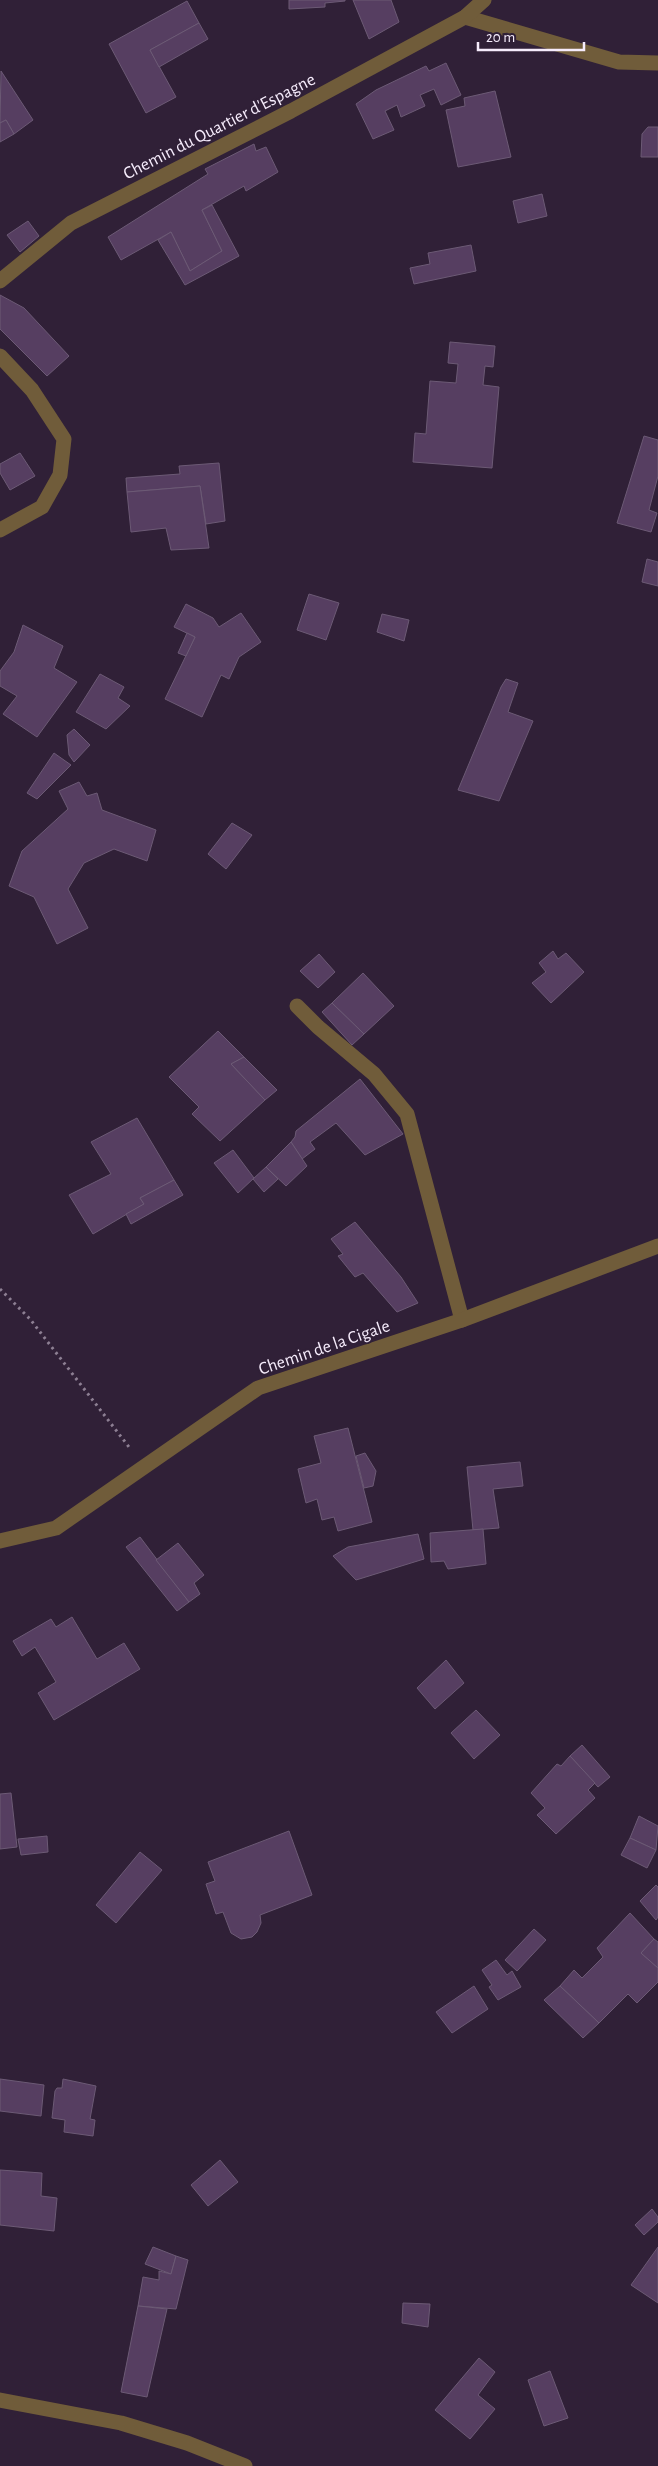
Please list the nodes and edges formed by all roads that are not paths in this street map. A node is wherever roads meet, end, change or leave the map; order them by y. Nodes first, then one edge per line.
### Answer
1 (484, 0) edge
2 (464, 17) junction
3 (658, 63) edge
4 (0, 281) edge
5 (0, 356) edge
6 (0, 530) edge
7 (297, 1006) dead end
8 (658, 1246) edge
9 (462, 1320) junction
10 (0, 1541) edge
11 (0, 2400) edge
12 (245, 2466) edge

1 - 2 street, Chemin du Quartier d'Espagne
2 - 3 street
2 - 4 street, Chemin du Quartier d'Espagne
5 - 6 street
7 - 9 street
8 - 9 street, Chemin de la Cigale
9 - 10 street, Chemin de la Cigale
11 - 12 street

